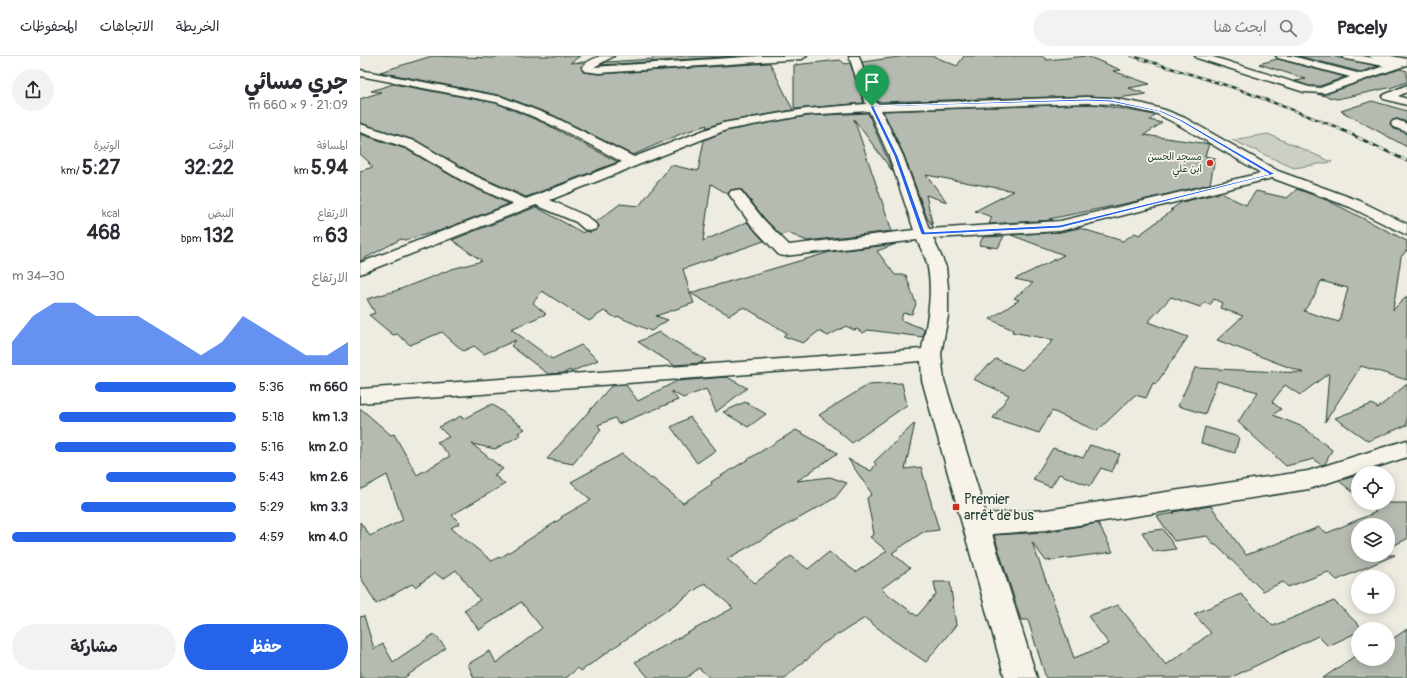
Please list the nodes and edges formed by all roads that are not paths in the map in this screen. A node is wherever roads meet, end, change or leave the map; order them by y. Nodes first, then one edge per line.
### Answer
1 (609, 56) edge
2 (802, 56) edge
3 (854, 56) edge
4 (1200, 56) edge
5 (1281, 56) edge
6 (1346, 56) edge
7 (1374, 56) edge
8 (1400, 60) edge
9 (360, 73) edge
10 (1361, 78) junction
11 (1407, 88) edge
12 (1407, 102) edge
13 (872, 106) junction
14 (360, 128) edge
15 (633, 162) junction
16 (1273, 174) junction
17 (736, 194) dead end
18 (532, 202) junction
19 (590, 226) dead end
20 (1407, 230) edge
21 (923, 234) junction
22 (360, 269) edge
23 (931, 354) junction
24 (360, 396) edge
25 (1407, 448) edge
26 (976, 525) junction
27 (1021, 678) edge

1 - 2 street
3 - 13 street
4 - 10 street
5 - 10 street
6 - 8 street
7 - 8 highway
8 - 10 street
9 - 15 street
11 - 12 street
13 - 15 street
13 - 16 street
13 - 21 street
14 - 18 street
15 - 18 street
16 - 20 street
16 - 21 street
17 - 21 street
18 - 19 street
18 - 22 street
21 - 23 street
23 - 24 street
23 - 26 street
25 - 26 street
26 - 27 street

